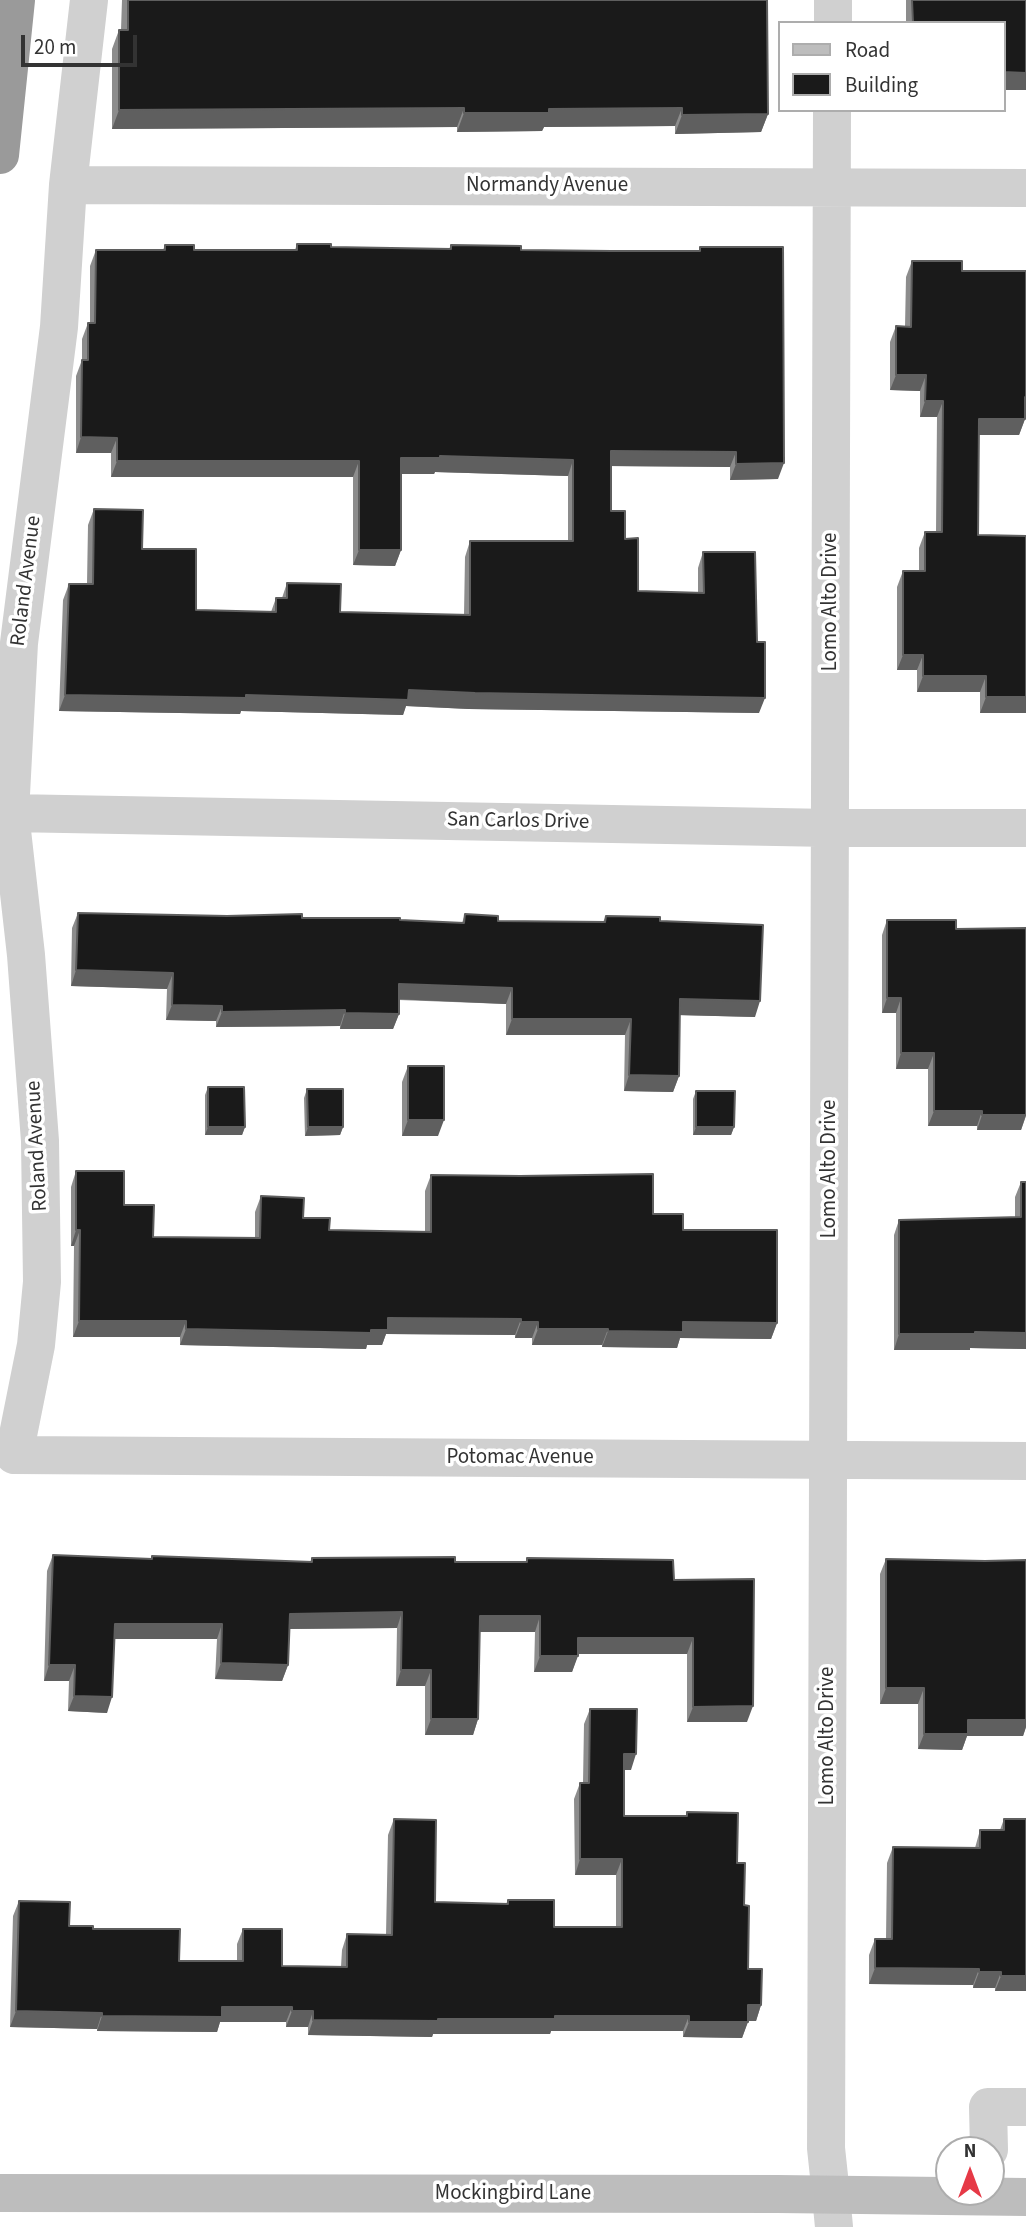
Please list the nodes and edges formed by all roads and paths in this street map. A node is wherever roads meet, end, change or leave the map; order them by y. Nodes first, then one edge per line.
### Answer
1 (16, 0) edge
2 (89, 0) edge
3 (833, 0) edge
4 (833, 21) edge
5 (832, 112) edge
6 (0, 156) edge
7 (68, 185) junction
8 (832, 186) junction
9 (1026, 188) edge
10 (10, 813) junction
11 (831, 828) junction
12 (1026, 828) edge
13 (14, 1455) joint
14 (829, 1460) junction
15 (1026, 1461) edge
16 (1026, 2107) edge
17 (989, 2136) edge
18 (0, 2193) edge
19 (935, 2202) edge
20 (833, 2211) edge

1 - 6 highway
2 - 7 street, Roland Avenue
3 - 4 street
5 - 8 street, Lomo Alto Drive
7 - 8 street, Normandy Avenue
7 - 10 street, Roland Avenue
8 - 9 street, Normandy Avenue
8 - 11 street, Lomo Alto Drive
10 - 11 street, San Carlos Drive
10 - 13 street, Roland Avenue
11 - 12 street, San Carlos Drive
11 - 14 street, Lomo Alto Drive
13 - 14 street, Potomac Avenue
14 - 15 street, Potomac Avenue
14 - 20 street, Lomo Alto Drive
16 - 17 street
18 - 20 main road, Mockingbird Lane
19 - 20 main road, Mockingbird Lane

